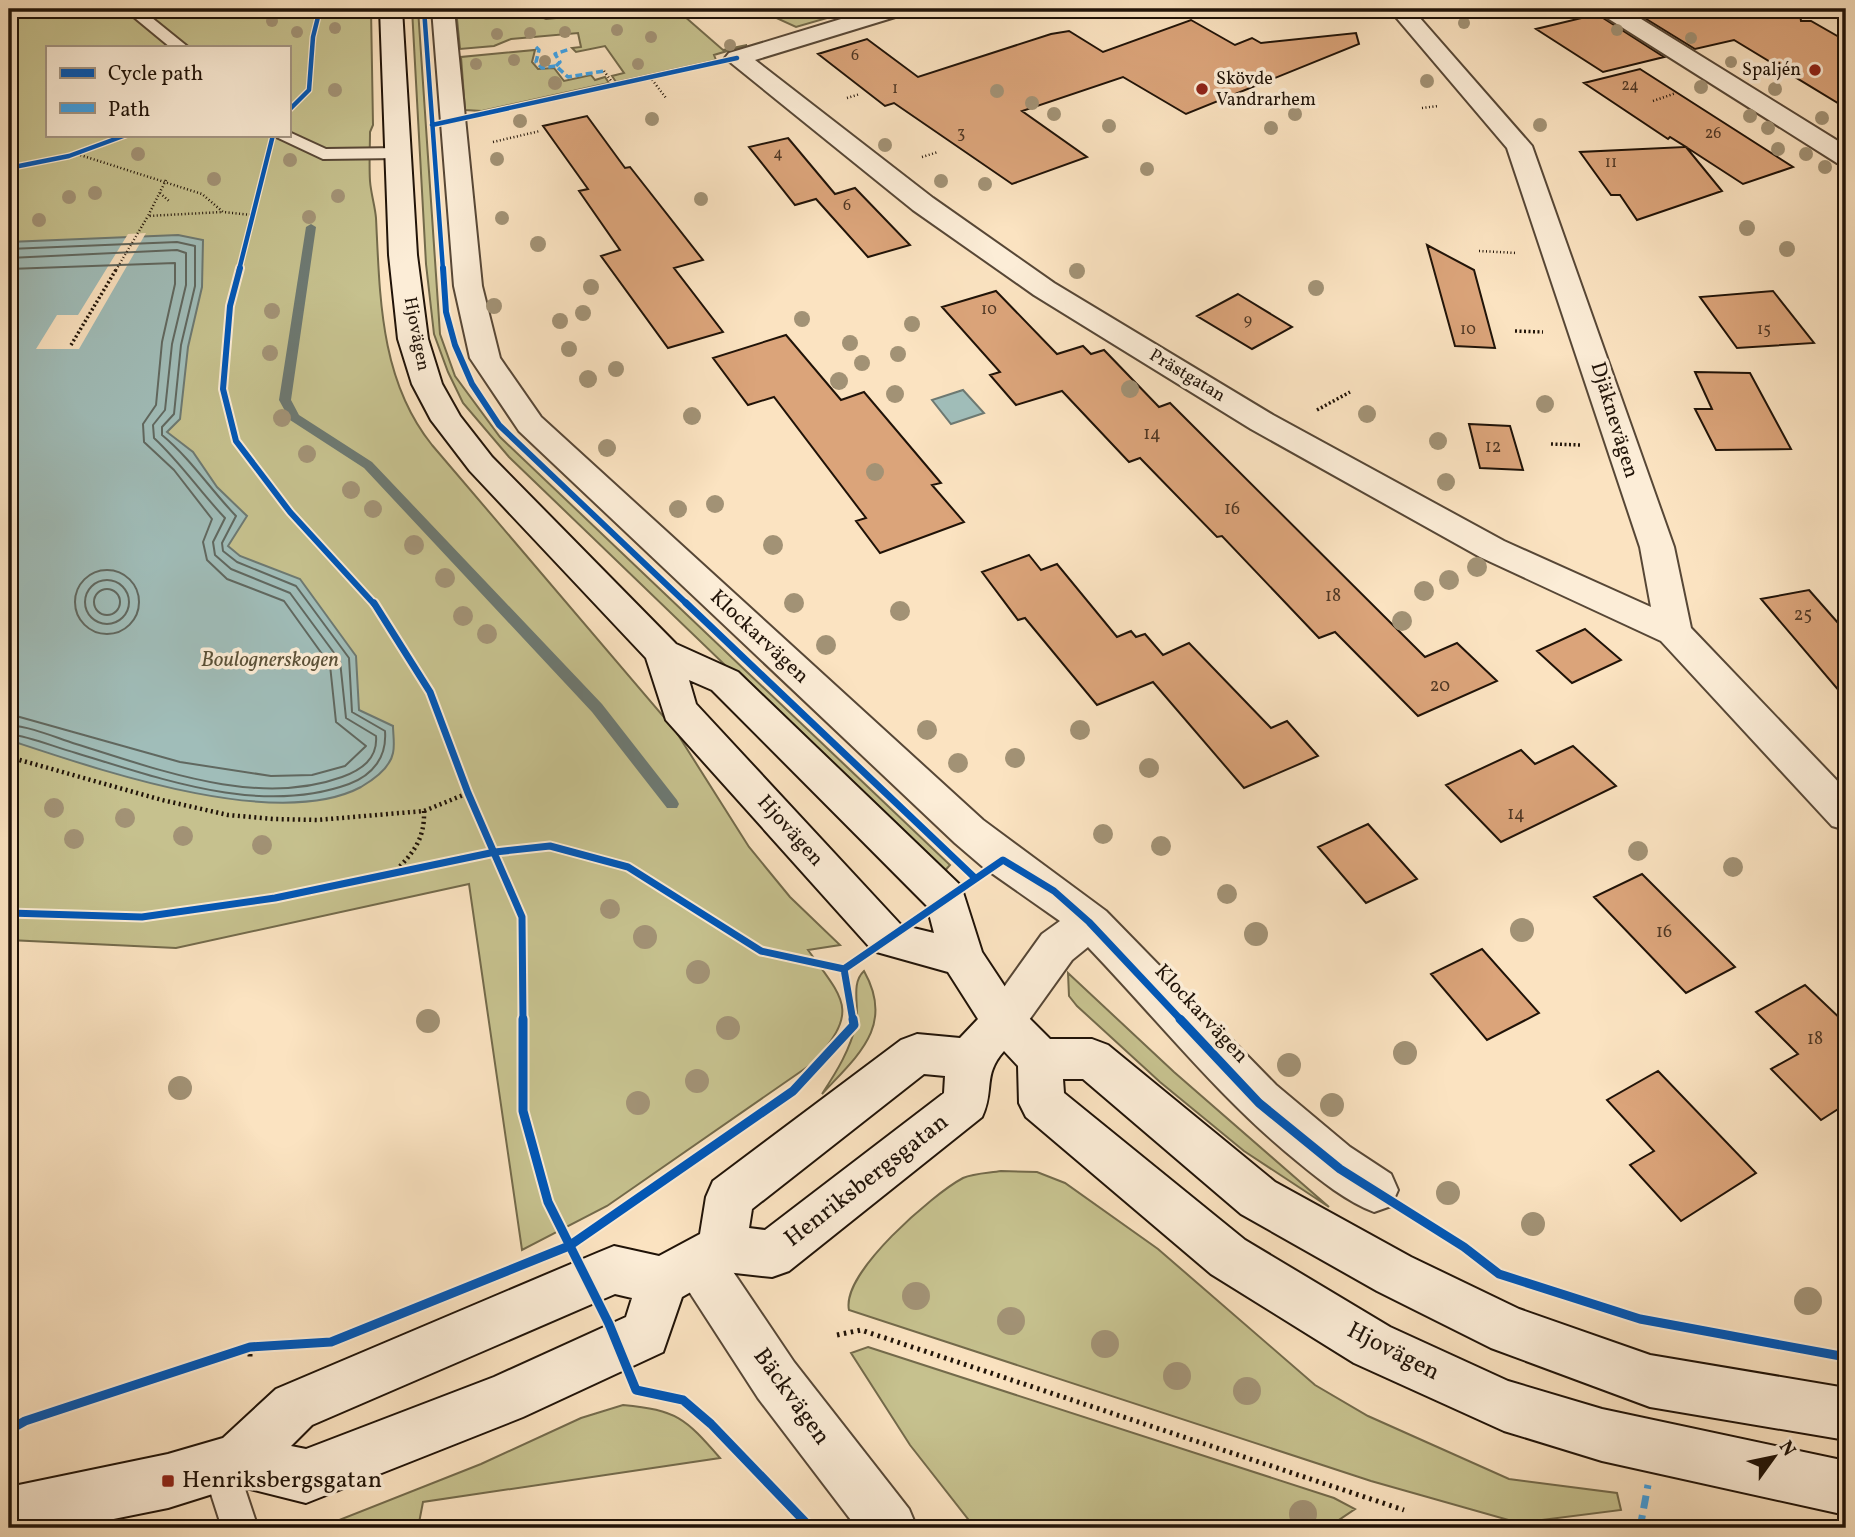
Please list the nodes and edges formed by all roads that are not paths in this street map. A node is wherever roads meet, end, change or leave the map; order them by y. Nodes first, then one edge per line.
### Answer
1 (132, 9) edge
2 (391, 9) edge
3 (443, 9) edge
4 (897, 9) edge
5 (1400, 9) edge
6 (1609, 9) edge
7 (179, 46) edge
8 (283, 136) edge
9 (398, 153) junction
10 (1846, 157) edge
11 (1674, 632) junction
12 (663, 653) junction
13 (1846, 815) edge
14 (1089, 922) junction
15 (962, 958) junction
16 (1004, 1021) junction
17 (969, 1059) junction
18 (1040, 1059) junction
19 (1374, 1190) dead end
20 (694, 1263) junction
21 (1846, 1414) edge
22 (229, 1463) junction
23 (1846, 1488) edge
24 (40, 1516) edge
25 (240, 1528) edge
26 (890, 1528) edge

1 - 7 lane
2 - 9 street, Hjovägen
3 - 14 street, Klockarvägen
4 - 11 street, Prästgatan
5 - 11 street, Djäknevägen
6 - 10 street
8 - 9 lane
9 - 12 street, Hjovägen
11 - 13 street
12 - 15 street, Hjovägen
12 - 15 street, Hjovägen
14 - 16 street
14 - 19 street, Klockarvägen
15 - 16 street, Hjovägen
16 - 17 street
16 - 18 street, Hjovägen
17 - 20 street
17 - 20 street, Henriksbergsgatan
18 - 21 street
18 - 23 street, Hjovägen
20 - 22 street, Henriksbergsgatan
20 - 22 street
20 - 26 street, Bäckvägen
22 - 24 street
22 - 25 lane

